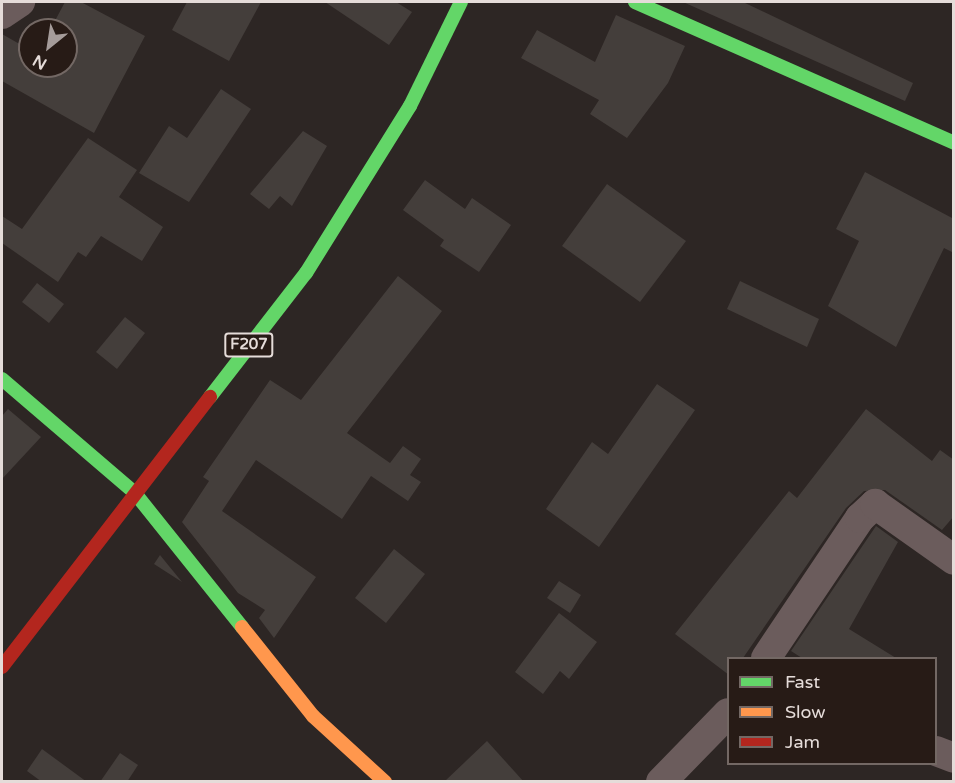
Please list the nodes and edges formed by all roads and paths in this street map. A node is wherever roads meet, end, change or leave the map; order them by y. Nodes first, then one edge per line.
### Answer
1 (20, 2) edge
2 (461, 2) edge
3 (635, 2) edge
4 (2, 14) edge
5 (954, 143) edge
6 (2, 379) edge
7 (134, 492) junction
8 (954, 560) edge
9 (767, 657) edge
10 (2, 667) edge
11 (727, 715) edge
12 (937, 751) edge
13 (954, 758) edge
14 (386, 782) edge
15 (661, 782) edge

1 - 4 street
2 - 7 street, F207
3 - 5 street
6 - 7 street
7 - 10 street, F207
7 - 14 street
8 - 9 street
11 - 15 street
12 - 13 street

